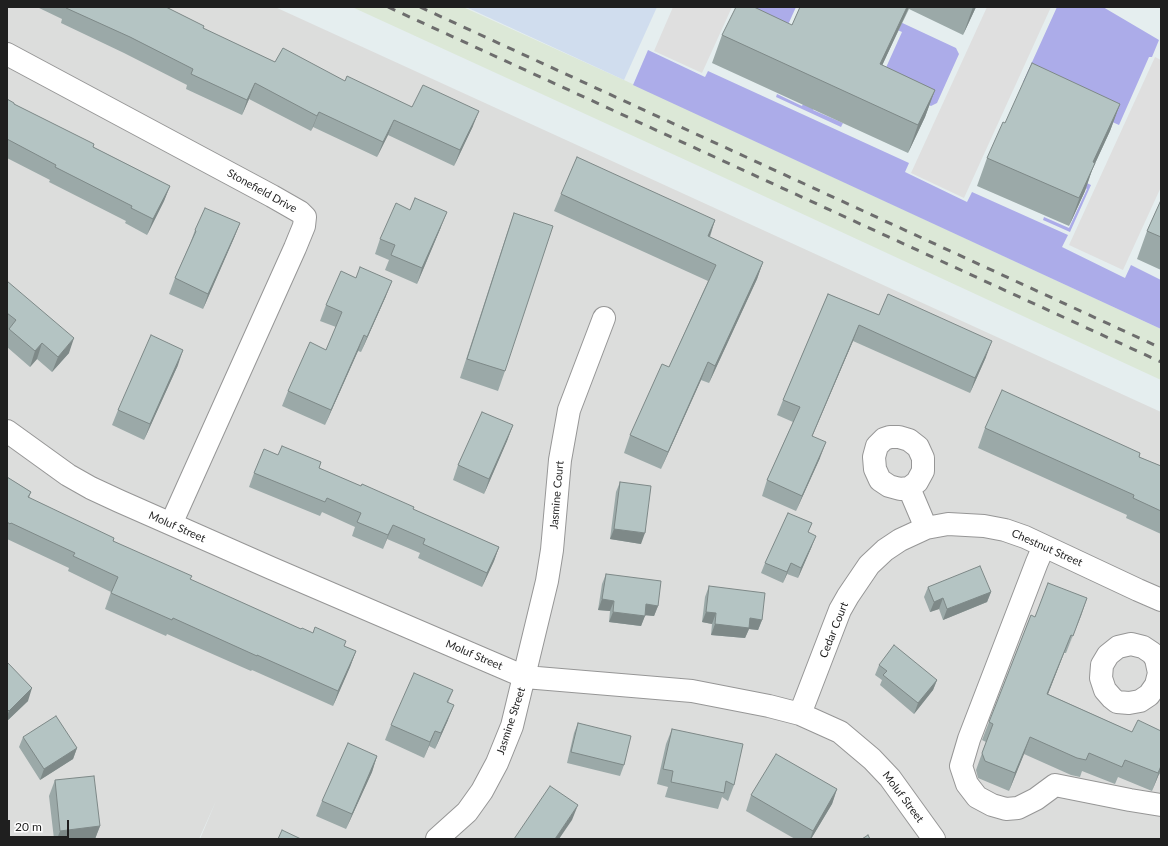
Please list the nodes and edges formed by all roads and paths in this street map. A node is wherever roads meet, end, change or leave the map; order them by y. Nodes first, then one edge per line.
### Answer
1 (7, 54) edge
2 (604, 318) dead end
3 (7, 431) edge
4 (909, 488) dead end
5 (171, 524) junction
6 (926, 528) junction
7 (1044, 546) junction
8 (1161, 600) edge
9 (524, 677) junction
10 (800, 714) junction
11 (1161, 805) edge
12 (438, 839) edge
13 (934, 839) edge

1 - 5 street, Stonefield Drive
2 - 9 street, Jasmine Court
3 - 5 street, Moluf Street
4 - 6 street
5 - 9 street, Moluf Street
6 - 7 street, Chestnut Street
6 - 10 street, Cedar Court
7 - 8 street, Chestnut Street
7 - 11 street
9 - 10 street, Moluf Street
9 - 12 street, Jasmine Street
10 - 13 street, Moluf Street

